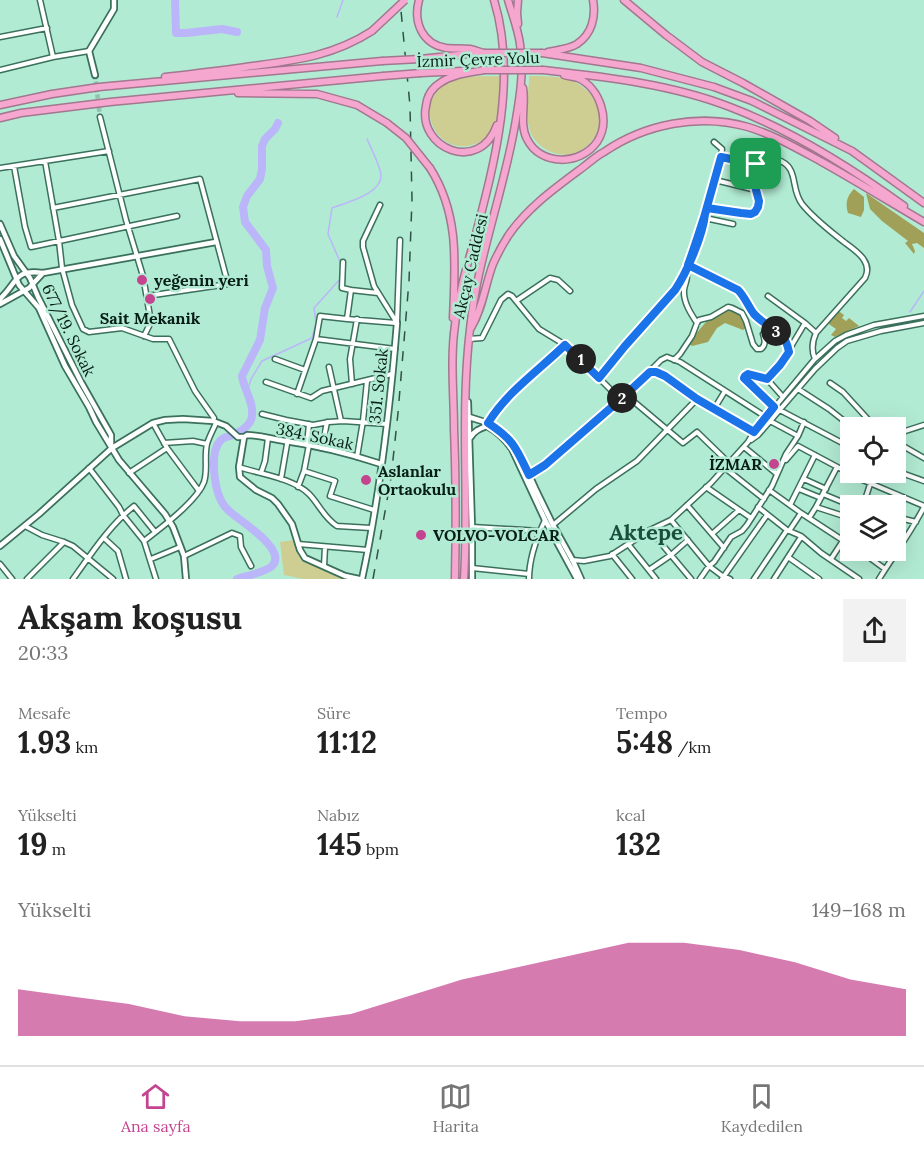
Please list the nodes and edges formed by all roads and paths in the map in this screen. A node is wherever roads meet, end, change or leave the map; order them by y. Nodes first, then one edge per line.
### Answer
1 (40, 0) edge
2 (114, 0) edge
3 (405, 0) edge
4 (419, 0) edge
5 (492, 0) edge
6 (508, 0) edge
7 (518, 0) edge
8 (592, 0) edge
9 (624, 0) edge
10 (47, 28) junction
11 (0, 37) edge
12 (520, 42) junction
13 (89, 51) junction
14 (484, 53) junction
15 (542, 53) junction
16 (53, 57) junction
17 (0, 70) edge
18 (484, 70) junction
19 (543, 70) junction
20 (94, 75) tunnel mouth
21 (522, 83) junction
22 (132, 84) junction
23 (504, 86) junction
24 (215, 92) junction
25 (0, 105) edge
26 (100, 117) tunnel mouth
27 (0, 118) edge
28 (714, 142) dead end
29 (852, 150) junction
30 (109, 151) junction
31 (721, 157) junction
32 (45, 161) junction
33 (756, 164) junction
34 (14, 166) junction
35 (0, 168) edge
36 (715, 180) junction
37 (756, 190) junction
38 (120, 194) junction
39 (924, 204) edge
40 (380, 205) dead end
41 (53, 208) junction
42 (707, 208) junction
43 (177, 216) dead end
44 (705, 218) junction
45 (924, 222) edge
46 (0, 224) edge
47 (734, 224) dead end
48 (128, 226) junction
49 (0, 239) edge
50 (400, 240) dead end
51 (59, 241) junction
52 (216, 242) junction
53 (137, 256) junction
54 (343, 262) dead end
55 (688, 265) junction
56 (62, 268) junction
57 (686, 270) junction
58 (26, 272) junction
59 (43, 273) junction
60 (16, 278) junction
61 (33, 285) junction
62 (351, 290) junction
63 (23, 291) junction
64 (570, 291) dead end
65 (378, 293) junction
66 (147, 296) junction
67 (768, 296) dead end
68 (0, 299) edge
69 (516, 301) junction
70 (0, 304) edge
71 (924, 316) edge
72 (347, 318) junction
73 (357, 319) junction
74 (397, 323) junction
75 (697, 323) junction
76 (805, 323) junction
77 (924, 323) edge
78 (454, 325) junction
79 (469, 332) junction
80 (816, 333) junction
81 (763, 334) dead end
82 (144, 336) junction
83 (316, 339) junction
84 (469, 339) junction
85 (352, 343) junction
86 (565, 345) junction
87 (395, 349) junction
88 (789, 352) junction
89 (275, 358) dead end
90 (815, 359) junction
91 (674, 360) junction
92 (329, 367) dead end
93 (305, 370) junction
94 (650, 372) junction
95 (392, 374) junction
96 (599, 378) junction
97 (767, 379) junction
98 (367, 381) junction
99 (266, 382) dead end
100 (830, 383) dead end
101 (352, 384) junction
102 (466, 387) junction
103 (334, 388) junction
104 (798, 389) junction
105 (725, 391) junction
106 (297, 394) junction
107 (626, 395) junction
108 (783, 397) junction
109 (621, 399) junction
110 (697, 399) junction
111 (774, 407) junction
112 (714, 409) junction
113 (780, 411) junction
114 (262, 414) dead end
115 (469, 417) junction
116 (865, 417) edge
117 (840, 418) edge
118 (768, 419) junction
119 (291, 421) junction
120 (341, 421) junction
121 (215, 422) junction
122 (327, 422) junction
123 (363, 422) junction
124 (804, 422) junction
125 (153, 423) junction
126 (488, 423) junction
127 (309, 424) junction
128 (387, 424) junction
129 (924, 425) edge
130 (667, 429) junction
131 (906, 431) edge
132 (754, 432) junction
133 (798, 436) junction
134 (241, 437) junction
135 (268, 438) junction
136 (470, 438) junction
137 (288, 441) junction
138 (748, 442) junction
139 (840, 442) edge
140 (207, 444) junction
141 (308, 445) junction
142 (166, 446) junction
143 (744, 447) junction
144 (112, 448) junction
145 (322, 448) junction
146 (906, 448) edge
147 (815, 455) junction
148 (357, 457) junction
149 (924, 458) edge
150 (784, 461) junction
151 (729, 463) junction
152 (381, 464) junction
153 (239, 467) junction
154 (837, 467) junction
155 (90, 468) junction
156 (725, 468) junction
157 (840, 468) edge
158 (304, 471) junction
159 (129, 473) junction
160 (261, 473) junction
161 (777, 474) junction
162 (906, 475) edge
163 (527, 476) junction
164 (281, 479) junction
165 (804, 479) junction
166 (924, 481) edge
167 (870, 484) joint
168 (298, 487) junction
169 (706, 487) junction
170 (799, 489) junction
171 (769, 490) junction
172 (199, 491) junction
173 (823, 494) junction
174 (866, 495) edge
175 (764, 499) junction
176 (840, 501) edge
177 (687, 505) junction
178 (790, 505) junction
179 (924, 506) edge
180 (758, 507) junction
181 (816, 507) junction
182 (374, 510) junction
183 (739, 510) junction
184 (801, 513) junction
185 (123, 515) junction
186 (767, 515) junction
187 (840, 515) edge
188 (751, 518) junction
189 (809, 519) junction
190 (545, 520) junction
191 (671, 520) junction
192 (906, 520) edge
193 (170, 521) junction
194 (916, 522) junction
195 (24, 525) junction
196 (553, 525) junction
197 (472, 527) junction
198 (371, 528) junction
199 (650, 530) junction
200 (788, 530) junction
201 (540, 531) junction
202 (155, 532) junction
203 (712, 534) junction
204 (906, 536) edge
205 (801, 537) junction
206 (104, 538) junction
207 (840, 538) edge
208 (688, 540) junction
209 (144, 541) junction
210 (64, 542) junction
211 (298, 544) junction
212 (628, 544) junction
213 (840, 545) edge
214 (0, 546) edge
215 (180, 547) junction
216 (325, 547) junction
217 (724, 548) junction
218 (368, 550) junction
219 (612, 554) junction
220 (671, 555) junction
221 (184, 556) junction
222 (788, 557) junction
223 (88, 558) junction
224 (151, 559) junction
225 (831, 559) junction
226 (570, 560) junction
227 (584, 561) junction
228 (874, 561) edge
229 (889, 561) edge
230 (0, 564) edge
231 (251, 566) dead end
232 (324, 566) junction
233 (709, 566) junction
234 (472, 568) junction
235 (574, 568) junction
236 (885, 569) junction
237 (649, 570) junction
238 (529, 577) edge
239 (111, 578) edge
240 (723, 578) edge
241 (775, 578) edge
242 (12, 579) edge
243 (27, 579) edge
244 (73, 579) edge
245 (126, 579) edge
246 (156, 579) edge
247 (186, 579) edge
248 (360, 579) edge
249 (455, 579) edge
250 (464, 579) edge
251 (471, 579) edge
252 (579, 579) edge
253 (632, 579) edge
254 (656, 579) edge
255 (692, 579) edge
256 (700, 579) edge
257 (730, 579) edge
258 (754, 579) edge
259 (819, 579) edge
260 (859, 579) edge
261 (879, 579) edge

1 - 10 street
2 - 13 main road
3 - 22 highway, bridge
4 - 14 highway
5 - 23 highway, Akçay Caddesi
6 - 12 highway, Akçay Caddesi
7 - 12 highway
8 - 15 highway
9 - 29 highway
10 - 11 street
10 - 16 street
12 - 21 highway, Akçay Caddesi
13 - 16 street
13 - 20 main road
14 - 15 highway, İzmir Çevre Yolu, bridge
14 - 22 highway, İzmir Çevre Yolu, bridge
15 - 29 highway, İzmir Çevre Yolu
16 - 17 street
18 - 19 highway, İzmir Çevre Yolu, bridge
18 - 23 highway
18 - 24 highway, İzmir Çevre Yolu, bridge
19 - 21 highway
19 - 45 highway, İzmir Çevre Yolu
21 - 79 highway, Akçay Caddesi
22 - 25 highway, İzmir Çevre Yolu
23 - 78 highway, Akçay Caddesi
24 - 27 highway, İzmir Çevre Yolu
24 - 78 highway, bridge
26 - 30 street
28 - 31 street
29 - 39 highway, İzmir Çevre Yolu
30 - 32 street
30 - 38 street
31 - 33 street
31 - 36 street
32 - 34 street
32 - 41 street
33 - 37 street
33 - 80 street
34 - 35 street
34 - 51 street
36 - 37 street
36 - 42 street
37 - 42 street
38 - 41 street
38 - 48 street
38 - 52 street
40 - 65 street
41 - 51 street
42 - 44 street
43 - 48 street
44 - 47 street
44 - 55 street
45 - 79 highway
46 - 58 main road, 677/19. Sokak
48 - 51 street
48 - 53 street
49 - 60 main road, 677/19. Sokak
50 - 74 street
51 - 56 street
52 - 53 main road
52 - 66 street
53 - 56 main road
53 - 66 street
54 - 62 street
55 - 57 street
55 - 88 street
56 - 59 main road
56 - 82 street
57 - 75 street
57 - 96 street
58 - 59 main road
58 - 60 main road
58 - 61 main road, 677/19. Sokak
59 - 61 main road
60 - 63 main road, 677/19. Sokak
60 - 68 main road
61 - 63 main road
61 - 144 main road, 677/19. Sokak
62 - 65 street
62 - 72 street
63 - 70 main road
63 - 144 main road, 677/19. Sokak
64 - 69 street
65 - 74 street
66 - 82 street
67 - 76 street
69 - 84 street
69 - 86 street
71 - 90 street
72 - 73 street
72 - 83 street
73 - 74 street
73 - 85 street
74 - 87 main road, 351. Sokak
75 - 81 street
75 - 91 street
76 - 80 street
76 - 88 street
77 - 104 street
78 - 249 highway, Akçay Caddesi
79 - 84 highway, Akçay Caddesi
80 - 90 street
82 - 121 street
83 - 85 street
83 - 93 street
84 - 102 highway, Akçay Caddesi
85 - 87 street
85 - 101 street
86 - 96 street
86 - 126 street
87 - 95 main road, 351. Sokak
88 - 97 street
89 - 93 street
90 - 108 street
91 - 94 street
91 - 105 street
92 - 103 street
93 - 106 street
94 - 107 street
94 - 110 street
95 - 98 street
95 - 128 main road, 351. Sokak
96 - 109 street
97 - 108 street
97 - 111 street
98 - 101 street
98 - 123 street
99 - 106 street
100 - 116 street
101 - 103 street
102 - 115 main road
102 - 250 highway, Akçay Caddesi
103 - 106 street
103 - 120 street
104 - 113 street
104 - 117 street
105 - 112 street
105 - 118 street
107 - 109 street
107 - 130 street
108 - 111 street
109 - 163 street
110 - 112 street
110 - 130 street
111 - 113 street
111 - 118 street
112 - 132 street
113 - 118 street
113 - 124 street
114 - 119 street
115 - 126 main road
115 - 136 main road
118 - 132 street
118 - 133 street
118 - 138 street
119 - 127 street
119 - 137 street
120 - 122 street
120 - 123 street
121 - 125 main road
121 - 134 main road
121 - 140 street
122 - 127 street
122 - 145 street
123 - 128 street
123 - 148 street
124 - 133 street
124 - 139 street
125 - 142 street
125 - 144 main road
126 - 163 main road
127 - 141 street
128 - 152 main road, 351. Sokak
129 - 131 street
130 - 151 street
130 - 196 street
132 - 138 street
133 - 150 street
134 - 135 main road, 384. Sokak
134 - 153 main road
135 - 137 main road, 384. Sokak
135 - 160 street
136 - 163 main road
136 - 197 main road
137 - 141 main road, 384. Sokak
137 - 164 street
138 - 143 street
140 - 142 street
140 - 172 street
141 - 145 main road, 384. Sokak
141 - 158 street
142 - 159 street
142 - 172 street
143 - 151 street
143 - 161 street
144 - 155 main road
144 - 159 main road, 677/19. Sokak
145 - 148 main road, 384. Sokak
146 - 149 street
147 - 150 street
147 - 154 street
147 - 165 street
148 - 152 main road, 384. Sokak
150 - 161 street
151 - 156 street
152 - 182 main road, 351. Sokak
153 - 160 street
153 - 211 main road
154 - 157 street
154 - 173 street
155 - 185 street
155 - 195 main road
156 - 169 street
156 - 175 street
158 - 168 street
158 - 182 street
159 - 193 main road, 677/19. Sokak
160 - 164 street
161 - 171 street
162 - 166 street
163 - 190 main road
163 - 196 main road
164 - 168 street
165 - 170 street
165 - 173 street
167 - 174 street
167 - 179 street
168 - 198 street
169 - 177 street
169 - 183 street
170 - 173 street
170 - 178 street
171 - 175 street
171 - 178 street
172 - 193 street
173 - 176 street
173 - 181 street
175 - 180 street
177 - 191 street
177 - 203 street
178 - 184 street
179 - 194 street
180 - 186 street
180 - 188 street
181 - 187 street
181 - 189 street
182 - 198 main road, 351. Sokak
183 - 188 street
183 - 203 street
184 - 189 street
184 - 200 street
185 - 202 street
185 - 206 street
185 - 209 street
186 - 200 street
186 - 240 street
188 - 217 street
189 - 207 street
190 - 201 street
190 - 226 main road
191 - 199 street
191 - 208 street
192 - 194 street
193 - 202 street
193 - 215 main road, 677/19. Sokak
194 - 204 street
195 - 210 street
195 - 214 main road
196 - 226 main road
197 - 201 street
197 - 234 main road
198 - 218 main road, 351. Sokak
199 - 212 street
199 - 220 street
200 - 205 street
200 - 258 street
201 - 238 street
202 - 209 street
203 - 217 street
205 - 222 street
205 - 225 street
206 - 223 street
206 - 245 street
208 - 220 street
208 - 233 street
209 - 224 street
210 - 223 street
210 - 243 street
211 - 216 street
211 - 232 main road
212 - 219 street
212 - 237 street
213 - 225 street
215 - 221 main road, 677/19. Sokak
215 - 224 street
216 - 218 street
216 - 232 street
217 - 233 street
218 - 248 main road, 351. Sokak
219 - 227 street
219 - 253 street
220 - 237 street
220 - 255 street
221 - 231 street
221 - 247 main road, 677/19. Sokak
222 - 241 street
222 - 259 street
223 - 239 street
223 - 244 street
224 - 246 street
225 - 260 street
226 - 227 street
226 - 235 main road
227 - 235 street
228 - 236 street
229 - 236 street
230 - 242 street
232 - 248 main road
233 - 240 street
233 - 256 street
234 - 238 street
234 - 251 main road
235 - 252 main road
236 - 261 street
237 - 254 street
240 - 257 street

